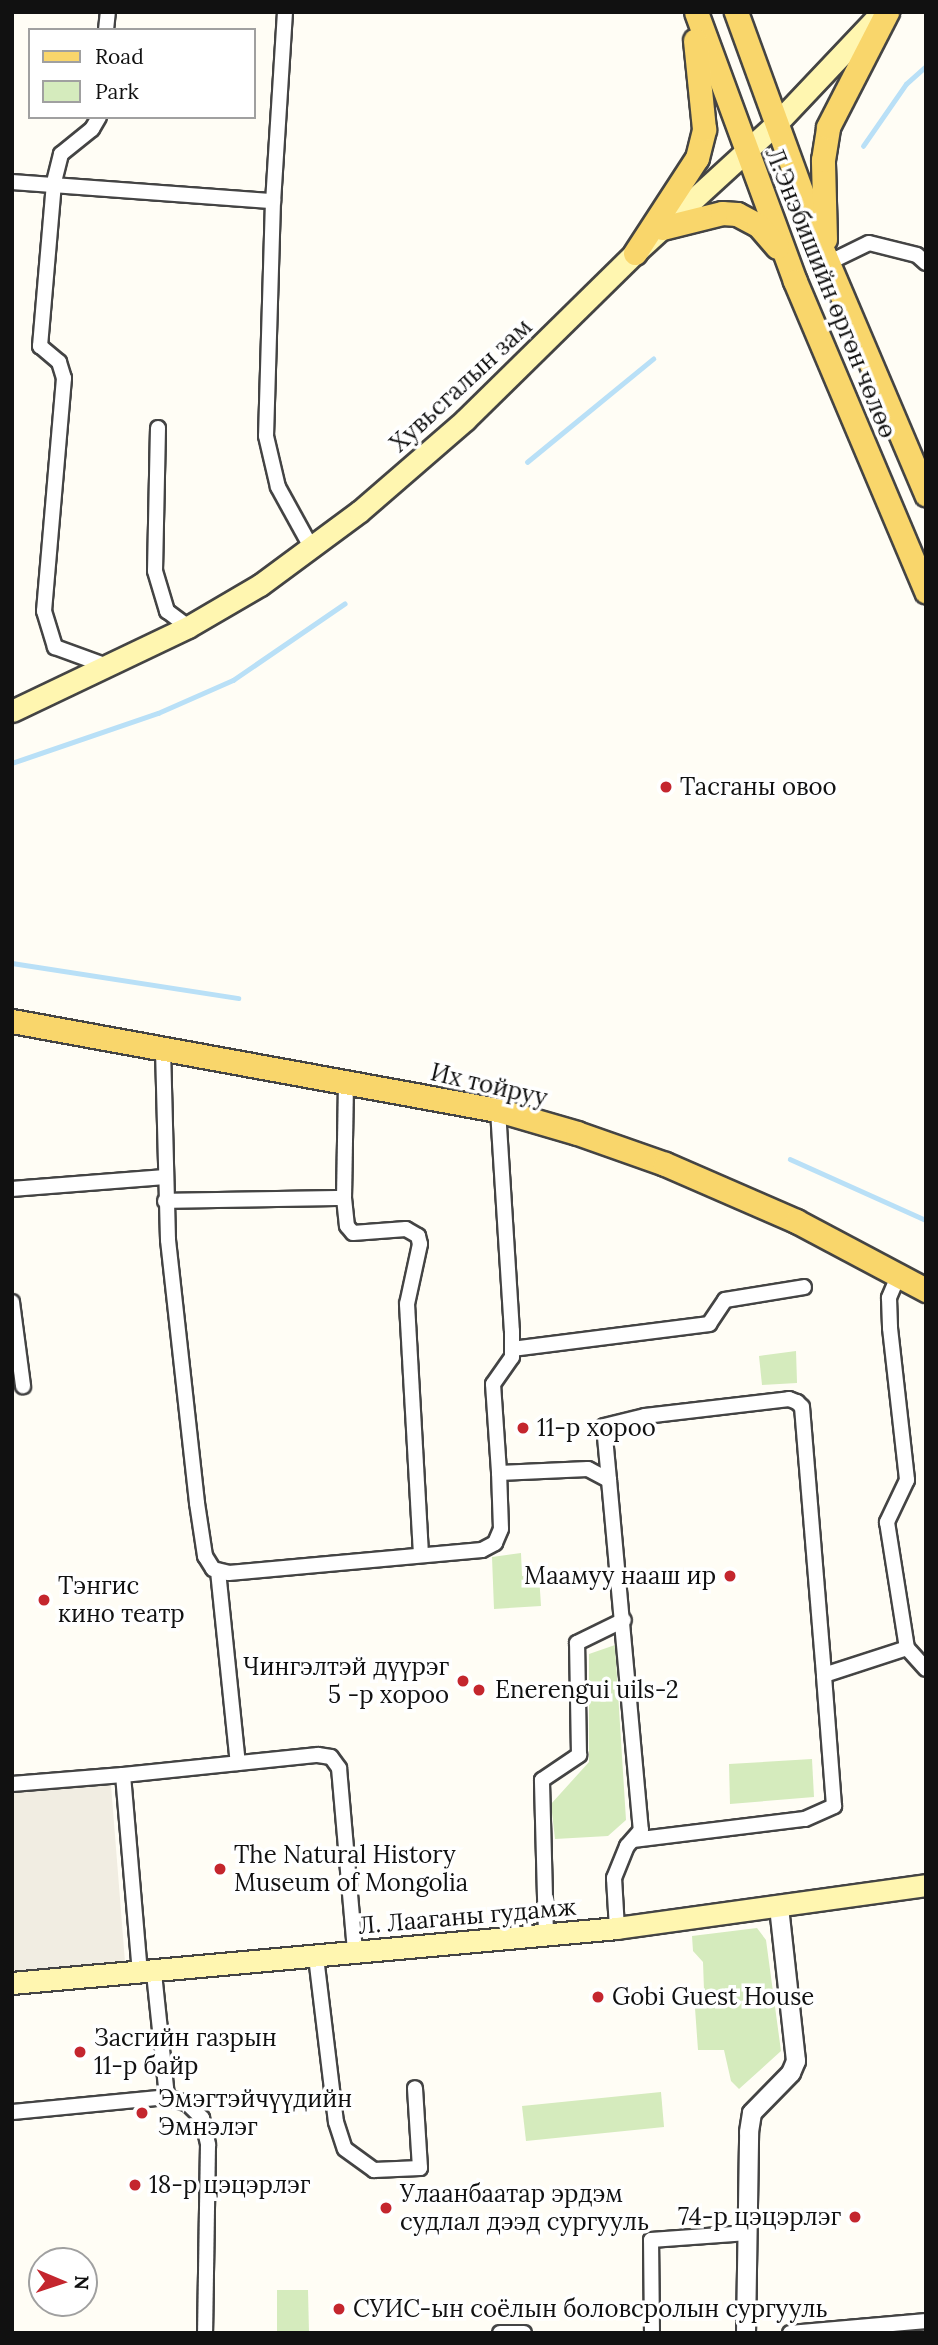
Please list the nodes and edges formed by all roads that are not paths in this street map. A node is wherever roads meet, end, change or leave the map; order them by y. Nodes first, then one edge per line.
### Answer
1 (285, 12) edge
2 (693, 12) edge
3 (736, 12) edge
4 (885, 12) edge
5 (98, 119) edge
6 (776, 124) junction
7 (746, 153) junction
8 (12, 182) edge
9 (54, 183) junction
10 (273, 201) junction
11 (662, 228) junction
12 (635, 253) junction
13 (786, 258) junction
14 (828, 259) junction
15 (926, 263) edge
16 (158, 428) dead end
17 (926, 494) edge
18 (311, 547) junction
19 (926, 591) edge
20 (188, 627) junction
21 (111, 667) junction
22 (12, 711) edge
23 (12, 1021) edge
24 (163, 1049) junction
25 (346, 1083) junction
26 (498, 1110) junction
27 (164, 1177) junction
28 (12, 1189) edge
29 (344, 1198) junction
30 (165, 1201) junction
31 (899, 1274) junction
32 (804, 1287) dead end
33 (926, 1290) edge
34 (12, 1302) edge
35 (512, 1349) junction
36 (23, 1386) dead end
37 (499, 1473) junction
38 (609, 1480) junction
39 (421, 1553) junction
40 (218, 1571) junction
41 (624, 1620) junction
42 (907, 1648) junction
43 (926, 1669) edge
44 (824, 1675) junction
45 (238, 1763) junction
46 (122, 1775) junction
47 (12, 1784) edge
48 (633, 1840) junction
49 (926, 1885) edge
50 (779, 1908) junction
51 (617, 1928) junction
52 (546, 1935) junction
53 (355, 1952) junction
54 (316, 1958) junction
55 (147, 1974) junction
56 (12, 1983) edge
57 (415, 2088) dead end
58 (167, 2097) junction
59 (12, 2112) edge
60 (748, 2233) junction
61 (926, 2321) edge
62 (205, 2333) edge
63 (500, 2333) edge
64 (524, 2333) edge
65 (652, 2333) edge
66 (746, 2333) edge
67 (790, 2333) edge

1 - 10 street
2 - 7 main road, Л.Энэбишийн өргөн чөлөө
2 - 12 main road
3 - 6 main road, Л.Энэбишийн өргөн чөлөө
4 - 6 main road, Хувьсгалын зам
4 - 14 main road
5 - 9 street
6 - 7 main road, Хувьсгалын зам
6 - 14 main road, Л.Энэбишийн өргөн чөлөө
7 - 11 main road, Хувьсгалын зам
7 - 13 main road, Л.Энэбишийн өргөн чөлөө
8 - 9 street
9 - 10 street
9 - 21 street
10 - 18 street
11 - 12 main road, Хувьсгалын зам
11 - 13 main road
12 - 18 main road, Хувьсгалын зам
13 - 19 main road, Л.Энэбишийн өргөн чөлөө
14 - 15 street
14 - 17 main road, Л.Энэбишийн өргөн чөлөө
16 - 20 street
18 - 20 main road, Хувьсгалын зам
20 - 21 main road, Хувьсгалын зам
21 - 22 main road, Хувьсгалын зам
23 - 24 main road, Их тойруу
24 - 25 main road, Их тойруу
24 - 27 street
25 - 26 main road, Их тойруу
25 - 29 street
26 - 31 main road, Их тойруу
26 - 35 street
27 - 28 street
27 - 30 street
29 - 30 street
29 - 39 street
30 - 40 street
31 - 33 main road, Их тойруу
31 - 42 street
32 - 35 street
34 - 36 street
35 - 37 street
37 - 38 street
37 - 39 street
38 - 41 street
38 - 44 street
39 - 40 street
40 - 45 street
41 - 48 street
41 - 52 street
42 - 43 street
42 - 44 street
44 - 48 street
45 - 46 street
45 - 53 street
46 - 47 street
46 - 55 street
48 - 51 street
49 - 50 main road, Л. Лааганы гудамж
50 - 51 main road, Л. Лааганы гудамж
50 - 60 street
51 - 52 main road, Л. Лааганы гудамж
52 - 53 main road, Л. Лааганы гудамж
53 - 54 main road, Л. Лааганы гудамж
54 - 55 main road, Л. Лааганы гудамж
54 - 57 street
55 - 56 main road, Л. Лааганы гудамж
55 - 58 street
58 - 59 street
58 - 62 street
60 - 65 street
60 - 66 street
61 - 67 street
63 - 64 street

